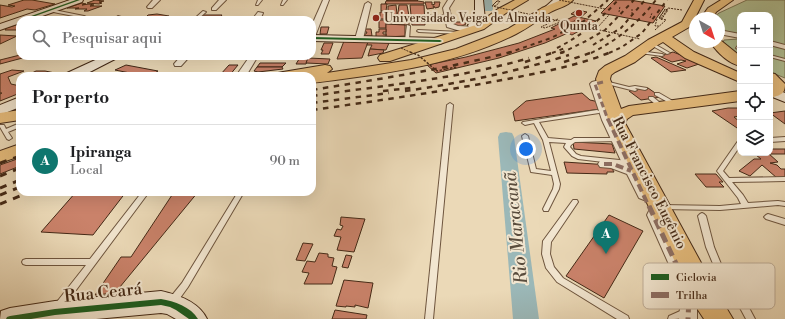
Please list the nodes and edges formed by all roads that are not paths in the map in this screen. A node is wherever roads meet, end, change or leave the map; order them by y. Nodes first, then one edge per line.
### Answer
1 (79, 0) edge
2 (157, 0) edge
3 (223, 0) edge
4 (260, 0) edge
5 (285, 0) edge
6 (326, 0) edge
7 (451, 0) edge
8 (479, 0) edge
9 (559, 0) edge
10 (568, 0) edge
11 (687, 0) edge
12 (699, 0) edge
13 (728, 0) edge
14 (518, 1) edge
15 (257, 4) dead end
16 (282, 4) dead end
17 (368, 4) dead end
18 (548, 6) edge
19 (150, 7) dead end
20 (214, 9) dead end
21 (49, 10) junction
22 (204, 12) dead end
23 (711, 12) edge
24 (260, 13) dead end
25 (32, 16) edge
26 (79, 16) edge
27 (200, 16) edge
28 (258, 16) edge
29 (16, 21) edge
30 (316, 24) edge
31 (684, 25) junction
32 (408, 26) dead end
33 (0, 27) edge
34 (469, 28) junction
35 (419, 31) dead end
36 (0, 32) edge
37 (16, 32) edge
38 (662, 32) junction
39 (725, 33) edge
40 (737, 35) edge
41 (316, 38) edge
42 (359, 39) junction
43 (773, 44) edge
44 (643, 45) junction
45 (407, 46) junction
46 (785, 47) edge
47 (469, 48) junction
48 (725, 48) edge
49 (668, 53) dead end
50 (662, 55) dead end
51 (737, 56) edge
52 (773, 57) edge
53 (737, 58) edge
54 (105, 60) edge
55 (182, 60) edge
56 (251, 60) edge
57 (785, 60) edge
58 (703, 63) junction
59 (178, 64) dead end
60 (80, 72) edge
61 (244, 72) edge
62 (307, 72) edge
63 (737, 77) edge
64 (316, 78) edge
65 (605, 87) junction
66 (629, 88) junction
67 (645, 89) dead end
68 (635, 90) dead end
69 (737, 96) edge
70 (658, 102) junction
71 (450, 105) dead end
72 (0, 111) edge
73 (597, 112) dead end
74 (16, 114) edge
75 (16, 117) edge
76 (536, 121) junction
77 (525, 123) dead end
78 (3, 125) edge
79 (620, 134) junction
80 (525, 136) dead end
81 (785, 139) edge
82 (546, 140) junction
83 (773, 140) edge
84 (570, 141) junction
85 (737, 146) edge
86 (11, 149) edge
87 (604, 164) dead end
88 (632, 166) junction
89 (554, 173) junction
90 (785, 179) edge
91 (727, 180) junction
92 (143, 196) edge
93 (239, 196) edge
94 (741, 197) junction
95 (575, 202) dead end
96 (785, 204) edge
97 (745, 205) junction
98 (754, 205) junction
99 (661, 207) junction
100 (546, 209) dead end
101 (702, 216) dead end
102 (768, 217) dead end
103 (785, 222) edge
104 (26, 262) dead end
105 (92, 262) junction
106 (676, 263) edge
107 (683, 263) edge
108 (717, 263) edge
109 (171, 303) junction
110 (745, 309) edge
111 (55, 312) junction
112 (702, 312) edge
113 (10, 319) edge
114 (194, 319) edge
115 (429, 319) edge
116 (625, 319) edge
117 (672, 319) edge
118 (751, 319) edge

1 - 21 street
2 - 19 street
3 - 20 street
4 - 15 lane
5 - 16 lane
6 - 30 street
7 - 34 street
8 - 34 street
9 - 18 street
10 - 18 main road
11 - 31 main road
12 - 31 main road
13 - 23 main road
14 - 18 main road
14 - 34 main road
17 - 42 street
18 - 47 main road
21 - 25 street
21 - 26 lane
22 - 27 lane
24 - 28 street
29 - 33 street
31 - 38 main road
32 - 45 lane
34 - 35 lane
34 - 45 main road
36 - 37 street
38 - 44 main road
38 - 58 main road
39 - 40 street
41 - 42 street
42 - 45 street
43 - 46 street
44 - 49 lane
44 - 50 lane
44 - 65 main road
45 - 47 main road
45 - 62 main road
47 - 64 main road
48 - 51 main road
52 - 57 lane
53 - 58 main road
54 - 60 street
55 - 59 street
56 - 61 street
58 - 63 main road
65 - 66 lane
65 - 70 main road
65 - 79 main road, Rua Francisco Eugênio
66 - 67 lane
66 - 68 lane
69 - 70 main road
70 - 79 main road
71 - 115 lane
72 - 74 street
73 - 76 lane
75 - 78 main road
76 - 77 lane
76 - 82 lane
78 - 86 lane
79 - 84 lane
79 - 88 main road, Rua Francisco Eugênio
80 - 89 lane
81 - 83 lane
82 - 84 lane
82 - 89 lane
84 - 88 lane
85 - 91 lane
87 - 88 street
88 - 99 main road, Rua Francisco Eugênio
88 - 106 street
89 - 100 lane
90 - 91 lane
91 - 94 lane
92 - 105 lane
93 - 109 lane
94 - 97 lane
94 - 98 lane
95 - 116 lane
96 - 98 lane
97 - 98 lane
97 - 99 lane
99 - 107 main road, Rua Francisco Eugênio
101 - 108 lane
102 - 103 lane
104 - 105 lane
105 - 111 lane
109 - 111 street, Rua Ceará
109 - 114 street
110 - 118 lane
111 - 113 street, Rua Ceará
112 - 117 lane

